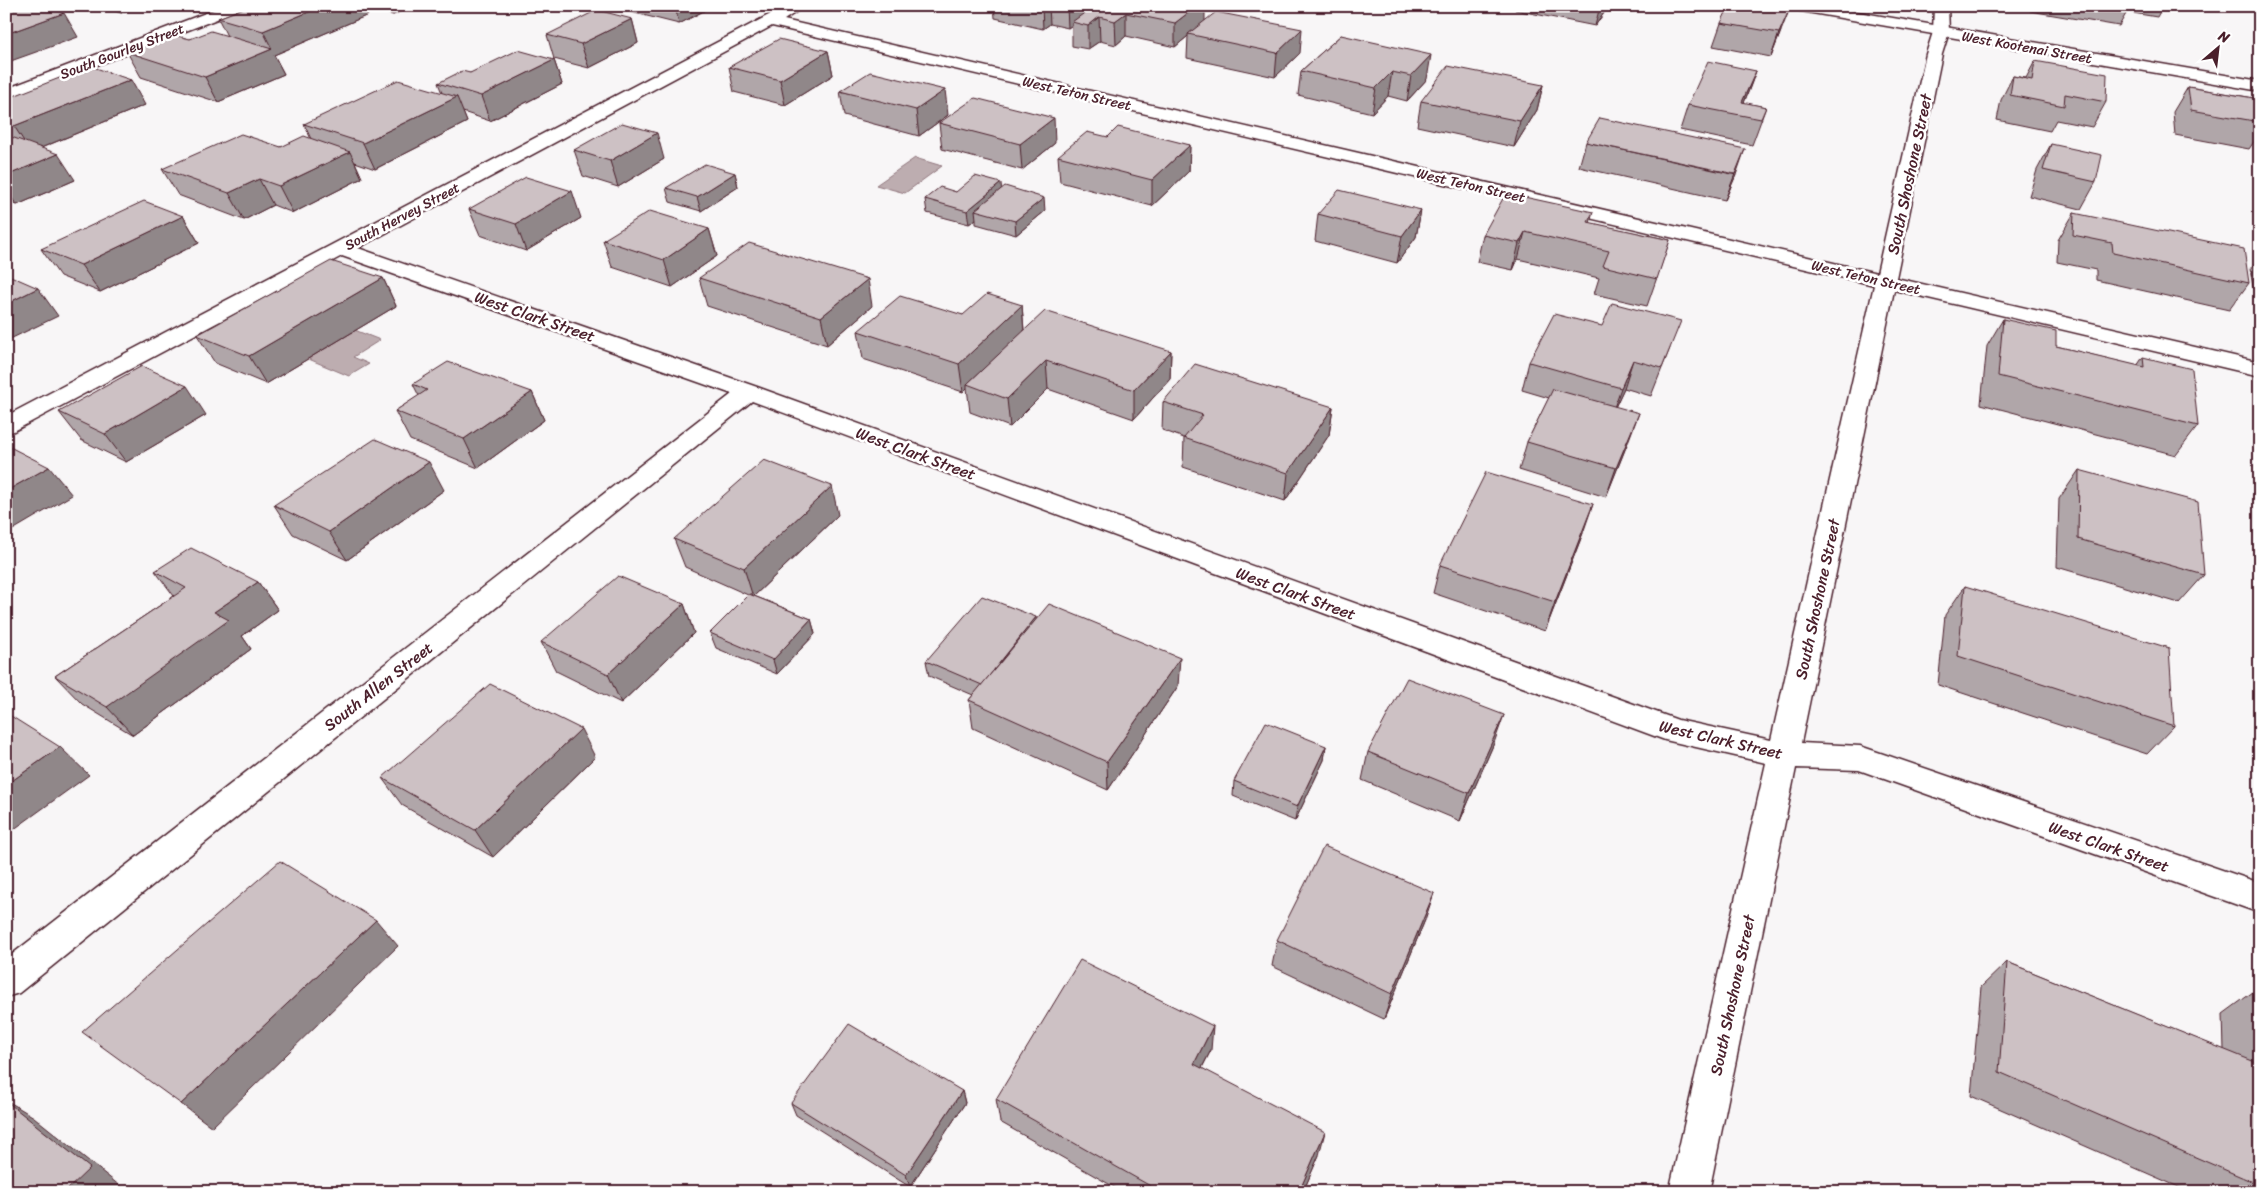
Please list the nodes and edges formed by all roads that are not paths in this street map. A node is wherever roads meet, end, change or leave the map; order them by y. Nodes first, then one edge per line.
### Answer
1 (238, 6) edge
2 (798, 6) edge
3 (1795, 6) edge
4 (1941, 19) edge
5 (770, 21) junction
6 (2260, 86) edge
7 (6, 95) edge
8 (342, 249) junction
9 (1886, 282) junction
10 (2260, 370) edge
11 (749, 392) junction
12 (6, 426) edge
13 (1784, 755) junction
14 (2260, 898) edge
15 (6, 981) edge
16 (1689, 1192) edge

1 - 7 street, South Gourley Street
2 - 5 street, South Hervey Street
3 - 4 street, West Kootenai Street
4 - 6 street, West Kootenai Street
4 - 9 street, South Shoshone Street
5 - 8 street, South Hervey Street
5 - 9 street, West Teton Street
8 - 11 street, West Clark Street
8 - 12 street, South Hervey Street
9 - 10 street, West Teton Street
9 - 13 street, South Shoshone Street
11 - 13 street, West Clark Street
11 - 15 street, South Allen Street
13 - 14 street, West Clark Street
13 - 16 street, South Shoshone Street

